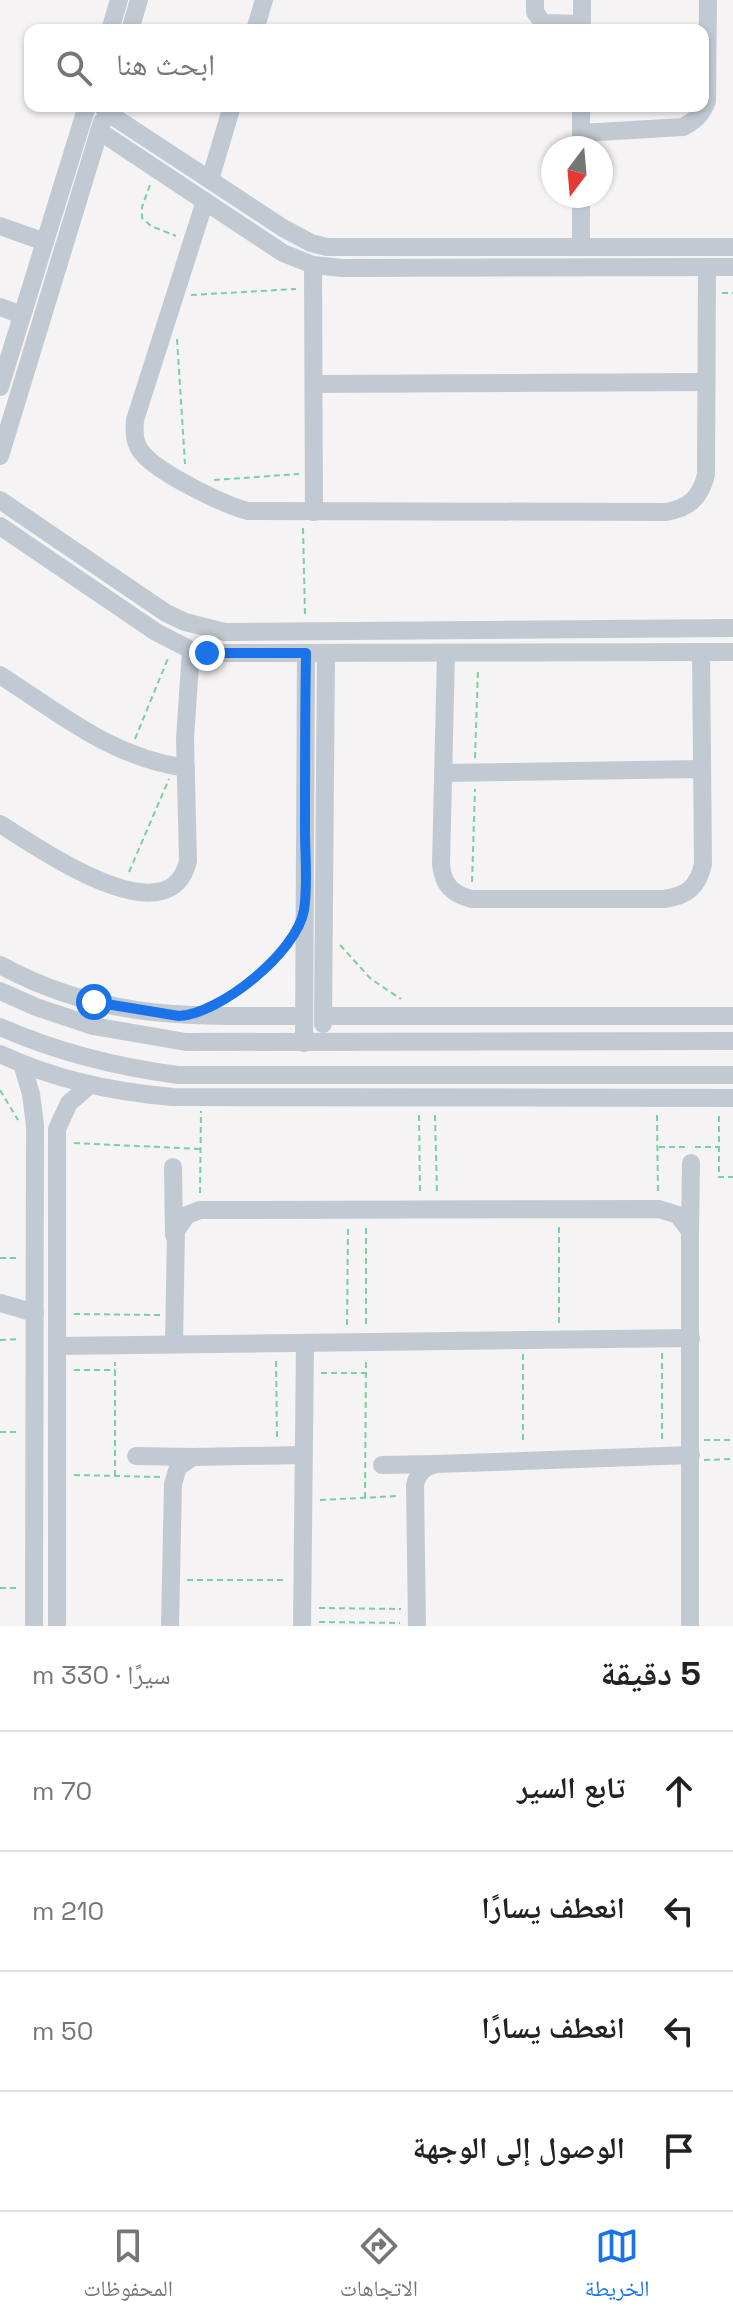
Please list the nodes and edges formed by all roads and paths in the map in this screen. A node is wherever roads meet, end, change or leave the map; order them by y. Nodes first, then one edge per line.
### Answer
1 (119, 0) edge
2 (139, 0) edge
3 (264, 0) edge
4 (535, 0) edge
5 (582, 0) edge
6 (708, 0) edge
7 (112, 24) edge
8 (132, 24) edge
9 (257, 24) edge
10 (553, 24) edge
11 (582, 24) edge
12 (708, 24) edge
13 (85, 112) edge
14 (105, 112) edge
15 (112, 112) edge
16 (230, 112) edge
17 (581, 112) edge
18 (702, 112) edge
19 (99, 131) junction
20 (581, 136) edge
21 (612, 136) edge
22 (156, 169) junction
23 (210, 180) junction
24 (205, 201) junction
25 (581, 208) edge
26 (0, 226) edge
27 (45, 242) junction
28 (193, 242) junction
29 (581, 247) junction
30 (733, 247) edge
31 (410, 248) junction
32 (313, 265) junction
33 (707, 267) junction
34 (733, 267) edge
35 (411, 268) junction
36 (313, 288) junction
37 (175, 296) junction
38 (0, 307) edge
39 (22, 315) junction
40 (177, 327) dead end
41 (706, 382) junction
42 (314, 384) junction
43 (0, 387) edge
44 (0, 456) edge
45 (314, 473) junction
46 (214, 480) dead end
47 (186, 482) junction
48 (0, 500) edge
49 (308, 512) junction
50 (0, 526) edge
51 (733, 628) edge
52 (306, 631) junction
53 (388, 631) junction
54 (183, 646) junction
55 (701, 652) junction
56 (733, 652) edge
57 (306, 653) junction
58 (326, 653) junction
59 (388, 653) junction
60 (446, 653) junction
61 (0, 675) edge
62 (128, 755) junction
63 (180, 768) junction
64 (702, 769) junction
65 (443, 773) junction
66 (0, 824) edge
67 (122, 888) junction
68 (292, 936) dead end
69 (336, 939) dead end
70 (0, 965) edge
71 (0, 991) edge
72 (226, 999) dead end
73 (404, 1001) dead end
74 (304, 1016) junction
75 (323, 1016) junction
76 (733, 1016) edge
77 (64, 1018) junction
78 (0, 1027) edge
79 (733, 1041) edge
80 (314, 1043) junction
81 (56, 1049) junction
82 (0, 1054) edge
83 (22, 1064) junction
84 (733, 1075) edge
85 (90, 1085) junction
86 (201, 1097) junction
87 (427, 1098) junction
88 (657, 1098) junction
89 (726, 1098) edge
90 (57, 1142) junction
91 (200, 1149) junction
92 (691, 1163) dead end
93 (173, 1167) dead end
94 (733, 1177) edge
95 (659, 1209) junction
96 (200, 1210) junction
97 (348, 1210) junction
98 (429, 1210) junction
99 (559, 1210) junction
100 (690, 1231) junction
101 (175, 1238) junction
102 (0, 1258) edge
103 (35, 1259) junction
104 (0, 1303) edge
105 (35, 1313) junction
106 (57, 1314) junction
107 (174, 1315) junction
108 (662, 1338) junction
109 (691, 1338) junction
110 (35, 1339) junction
111 (0, 1340) edge
112 (523, 1340) junction
113 (559, 1340) junction
114 (347, 1342) junction
115 (276, 1343) junction
116 (305, 1343) junction
117 (174, 1344) junction
118 (115, 1345) junction
119 (57, 1346) junction
120 (57, 1370) junction
121 (115, 1370) junction
122 (304, 1373) junction
123 (366, 1373) dead end
124 (0, 1432) edge
125 (34, 1433) junction
126 (733, 1440) edge
127 (691, 1452) junction
128 (303, 1455) junction
129 (136, 1456) dead end
130 (277, 1456) junction
131 (662, 1456) junction
132 (193, 1457) junction
133 (733, 1459) edge
134 (523, 1461) junction
135 (436, 1464) junction
136 (382, 1465) dead end
137 (57, 1475) junction
138 (115, 1476) junction
139 (173, 1478) junction
140 (415, 1496) junction
141 (303, 1500) junction
142 (171, 1580) junction
143 (302, 1580) junction
144 (0, 1588) edge
145 (34, 1588) junction
146 (302, 1619) edge
147 (417, 1619) edge
148 (34, 1626) edge
149 (57, 1626) edge
150 (170, 1626) edge
151 (690, 1626) edge

1 - 7 street
2 - 8 street
3 - 9 street
4 - 10 street
5 - 11 street
6 - 12 street
13 - 27 street
14 - 19 street
15 - 23 street
16 - 23 street
17 - 20 street
18 - 21 street
19 - 22 street
19 - 44 street
22 - 24 street
22 - 28 path
23 - 31 street
24 - 28 street
24 - 32 street
25 - 29 street
26 - 27 street
27 - 39 street
28 - 37 street
29 - 30 street
29 - 31 street
31 - 35 street
32 - 35 street
32 - 36 street
33 - 34 street
33 - 35 street
33 - 41 street
36 - 37 path
36 - 42 street
37 - 47 street
38 - 39 street
39 - 43 street
40 - 47 path
41 - 42 street
41 - 49 street
42 - 45 street
45 - 46 path
45 - 49 street
47 - 49 street
48 - 52 street
49 - 52 path
50 - 54 street
51 - 53 street
52 - 53 street
53 - 59 street
54 - 57 street
54 - 62 path
54 - 63 street
55 - 56 street
55 - 60 street
55 - 64 street
57 - 58 street
57 - 74 street
58 - 59 street
58 - 75 street
59 - 60 street
60 - 65 street
61 - 62 street
62 - 63 street
63 - 67 path
63 - 67 street
64 - 65 street
64 - 65 street
66 - 67 street
68 - 72 path
69 - 73 path
70 - 74 street
71 - 77 street
74 - 80 street
75 - 76 street
75 - 80 street
77 - 80 street
77 - 81 street
78 - 81 street
79 - 80 street
81 - 84 street
82 - 83 street
83 - 85 street
83 - 103 street
85 - 86 street
85 - 90 street
86 - 87 street
86 - 91 path
87 - 88 street
87 - 98 path
87 - 98 path
88 - 89 street
88 - 95 path
89 - 94 path
90 - 91 path
90 - 106 street
91 - 96 path
92 - 100 street
93 - 101 street
95 - 99 street
95 - 100 street
96 - 97 street
96 - 101 street
97 - 98 street
97 - 114 path
98 - 99 street
99 - 113 path
100 - 109 street
101 - 107 street
102 - 103 path
103 - 105 street
104 - 105 street
105 - 110 street
106 - 107 path
106 - 119 street
107 - 117 street
108 - 109 street
108 - 113 street
108 - 131 path
109 - 127 street
110 - 111 path
110 - 125 street
112 - 113 street
112 - 114 street
112 - 134 path
114 - 116 street
115 - 116 street
115 - 117 street
115 - 130 path
116 - 122 street
117 - 118 street
118 - 119 street
118 - 121 path
119 - 120 street
120 - 121 path
120 - 137 street
121 - 138 path
122 - 123 path
122 - 128 street
124 - 125 path
125 - 145 street
126 - 127 path
127 - 131 street
127 - 133 path
127 - 151 street
128 - 130 street
128 - 141 street
129 - 132 street
130 - 132 street
131 - 134 street
132 - 139 street
134 - 135 street
135 - 136 street
135 - 140 street
137 - 138 path
137 - 149 street
138 - 139 path
139 - 142 street
140 - 141 path
140 - 147 street
141 - 143 street
142 - 143 path
142 - 150 street
143 - 146 street
144 - 145 path
145 - 148 street
146 - 147 path
146 - 147 path

